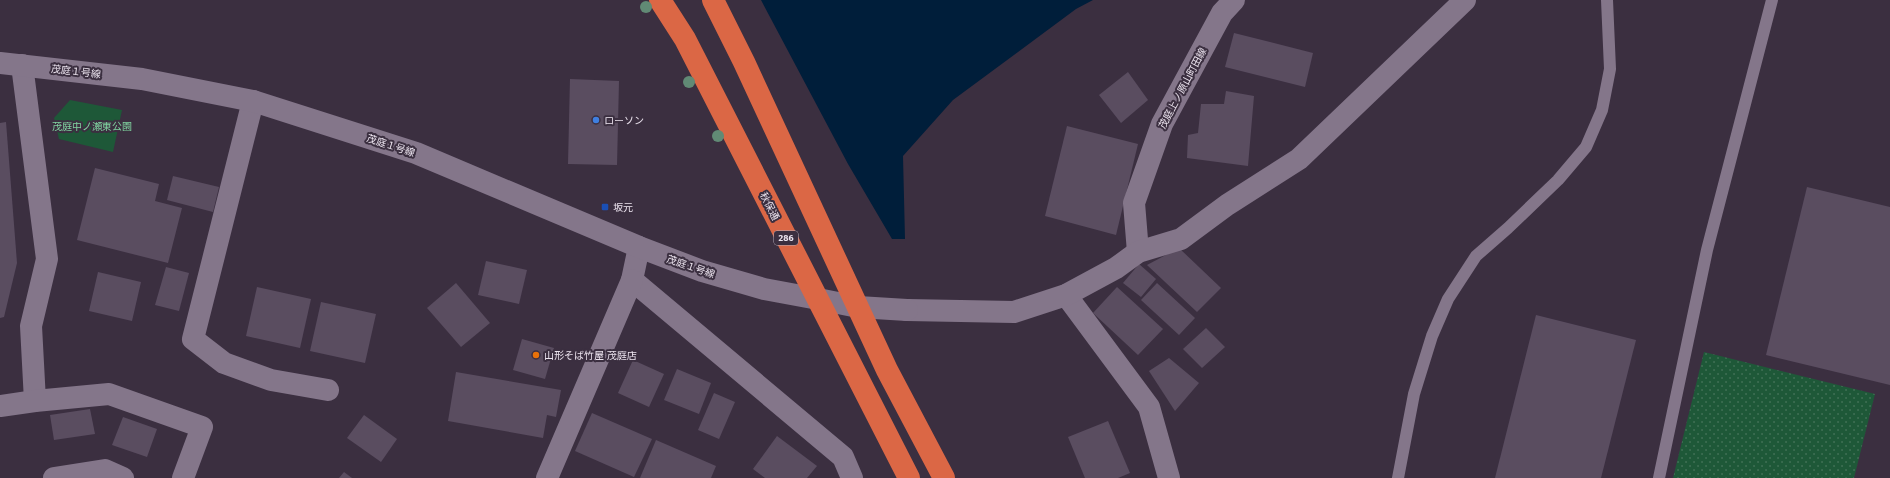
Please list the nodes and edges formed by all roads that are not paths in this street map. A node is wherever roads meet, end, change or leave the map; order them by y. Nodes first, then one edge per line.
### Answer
1 (660, 0) edge
2 (713, 0) edge
3 (1234, 0) edge
4 (1465, 0) edge
5 (1607, 0) edge
6 (1772, 0) edge
7 (0, 63) edge
8 (22, 65) junction
9 (253, 101) junction
10 (639, 247) junction
11 (1138, 252) junction
12 (632, 280) junction
13 (1066, 295) junction
14 (818, 299) junction
15 (858, 307) junction
16 (328, 390) dead end
17 (35, 400) junction
18 (0, 406) edge
19 (54, 478) edge
20 (124, 478) edge
21 (184, 478) edge
22 (546, 478) edge
23 (852, 478) edge
24 (909, 478) edge
25 (944, 478) edge
26 (1169, 478) edge
27 (1398, 478) edge
28 (1659, 478) edge

1 - 14 highway, 秋保通 / 286
2 - 15 highway
3 - 11 street, 茂庭上ノ原山町田線
4 - 11 street, 茂庭１号線
5 - 27 lane
6 - 28 lane
7 - 8 street, 茂庭１号線
8 - 9 street, 茂庭１号線
8 - 17 street
9 - 10 street, 茂庭１号線
9 - 16 street
10 - 12 street
10 - 14 street, 茂庭１号線
11 - 13 street, 茂庭１号線
12 - 22 street
12 - 23 street
13 - 15 street, 茂庭１号線
13 - 26 street
14 - 15 street, 茂庭１号線
14 - 24 highway, 秋保通 / 286
15 - 25 highway
17 - 18 street
17 - 21 street
19 - 20 street

